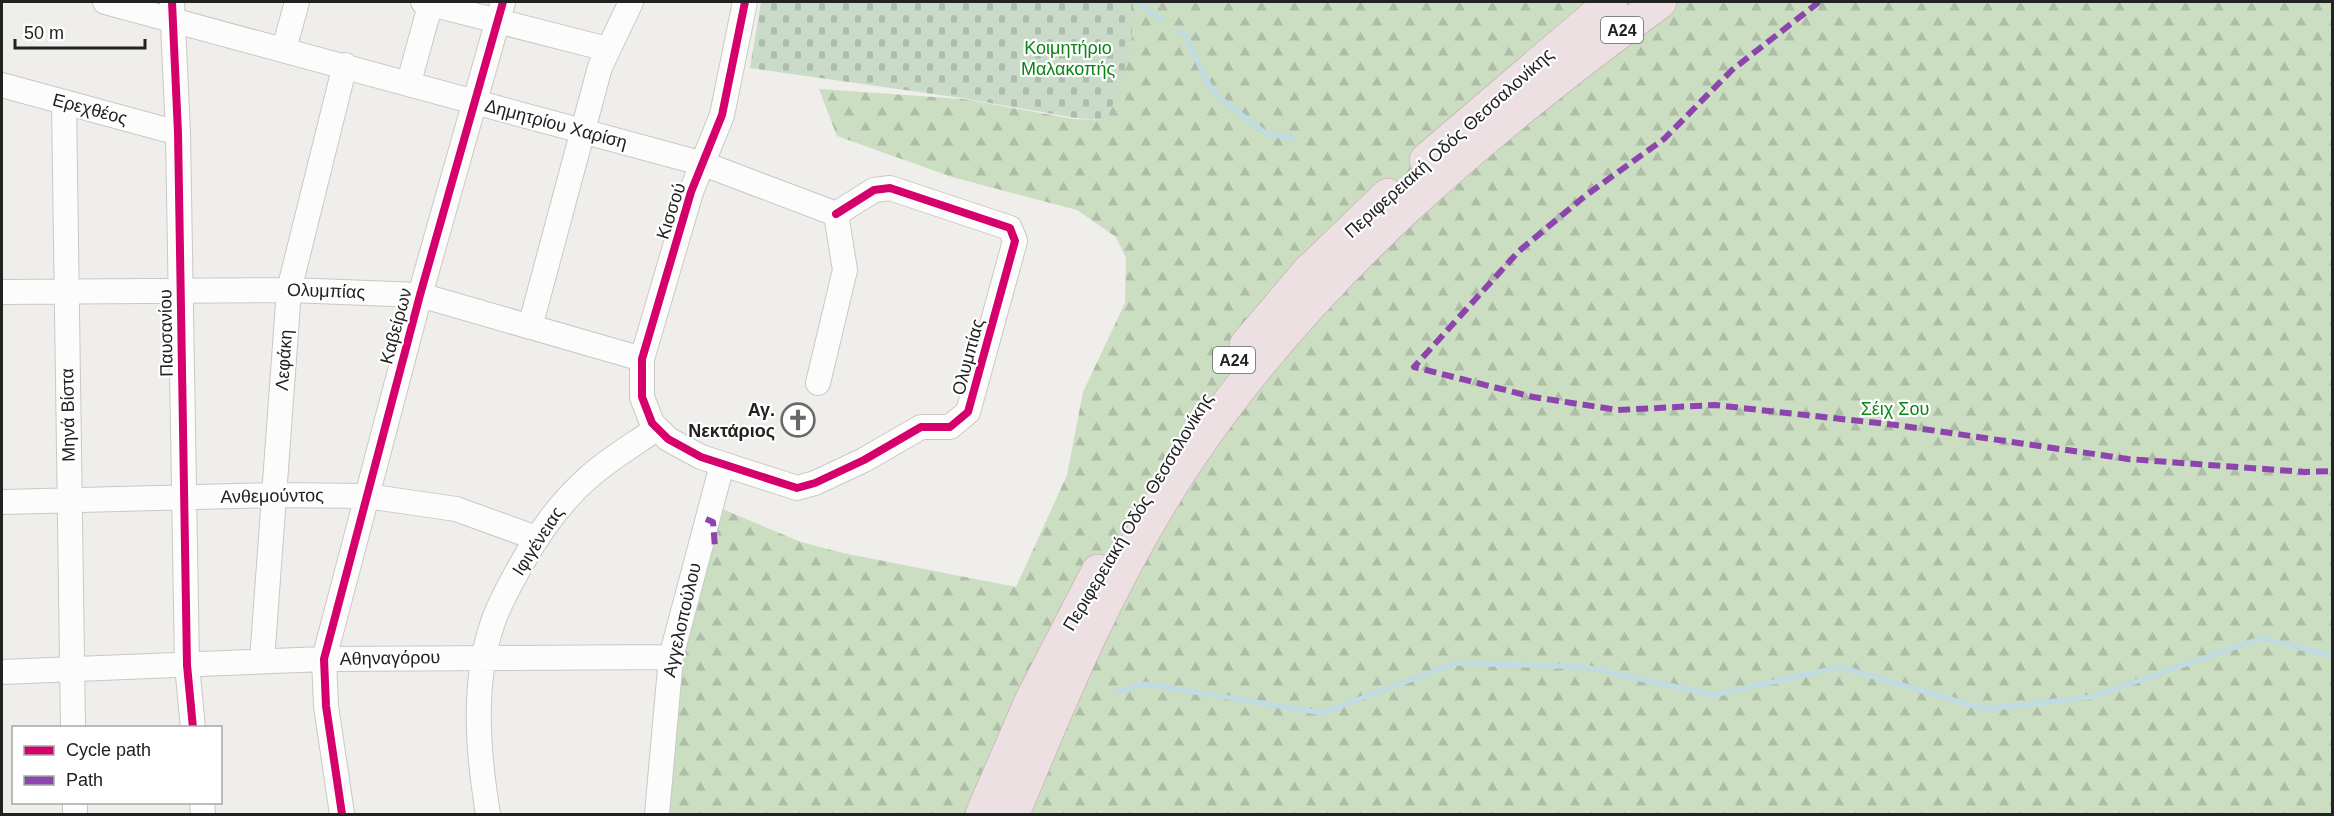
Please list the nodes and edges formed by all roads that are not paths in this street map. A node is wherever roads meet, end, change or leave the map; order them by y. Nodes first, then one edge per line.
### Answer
1 (105, 2) edge
2 (297, 2) edge
3 (428, 2) edge
4 (631, 2) edge
5 (745, 2) edge
6 (1611, 2) edge
7 (1660, 2) edge
8 (172, 11) edge
9 (500, 11) edge
10 (284, 49) junction
11 (607, 49) junction
12 (345, 65) junction
13 (409, 82) junction
14 (2, 85) edge
15 (64, 102) junction
16 (475, 102) junction
17 (581, 131) junction
18 (178, 133) junction
19 (704, 164) junction
20 (836, 214) junction
21 (66, 290) junction
22 (180, 290) junction
23 (289, 290) junction
24 (2, 292) edge
25 (420, 295) junction
26 (530, 327) junction
27 (642, 359) junction
28 (818, 384) dead end
29 (656, 429) junction
30 (722, 465) junction
31 (274, 495) junction
32 (366, 496) junction
33 (186, 498) junction
34 (70, 501) junction
35 (2, 502) edge
36 (536, 538) junction
37 (484, 656) junction
38 (671, 657) junction
39 (324, 659) junction
40 (262, 661) junction
41 (187, 664) junction
42 (71, 670) junction
43 (2, 672) edge
44 (73, 726) edge
45 (193, 726) edge
46 (342, 814) edge
47 (488, 814) edge
48 (657, 814) edge
49 (982, 814) edge
50 (1013, 814) edge

1 - 8 street, Δημητρίου Χαρίση
2 - 10 street
3 - 9 street
3 - 13 street
4 - 11 street
5 - 19 street, Κισσού
6 - 49 highway, Περιφερειακή Οδός Θεσσαλονίκης / Α24
7 - 50 highway, Περιφερειακή Οδός Θεσσαλονίκης / Α24
8 - 10 street, Δημητρίου Χαρίση
8 - 18 street, Παυσανίου
9 - 11 street
9 - 16 street, Καβείρων
10 - 12 street, Δημητρίου Χαρίση
11 - 17 street
12 - 13 street, Δημητρίου Χαρίση
12 - 23 street, Λεφάκη
13 - 16 street, Δημητρίου Χαρίση
14 - 15 street, Ερεχθέος
15 - 18 street, Ερεχθέος
15 - 21 street, Μηνά Βίστα
16 - 17 street, Δημητρίου Χαρίση
16 - 25 street, Καβείρων
17 - 19 street, Δημητρίου Χαρίση
17 - 26 street
18 - 22 street, Παυσανίου
19 - 20 street, Δημητρίου Χαρίση
19 - 27 street, Κισσού
20 - 28 street
20 - 30 street, Ολυμπίας
21 - 22 street, Ολυμπίας
21 - 24 street, Ολυμπίας
21 - 34 street, Μηνά Βίστα
22 - 23 street, Ολυμπίας
22 - 33 street, Παυσανίου
23 - 25 street, Ολυμπίας
23 - 31 street, Λεφάκη
25 - 26 street, Ολυμπίας
25 - 32 street, Καβείρων
26 - 27 street, Ολυμπίας
27 - 29 street, Κισσού
29 - 30 street, Ολυμπίας
29 - 36 street, Ιφιγένειας
30 - 38 street, Αγγελοπούλου
31 - 32 street, Ανθεμούντος
31 - 33 street, Ανθεμούντος
31 - 40 street, Λεφάκη
32 - 36 street, Ανθεμούντος
32 - 39 street, Καβείρων
33 - 34 street, Ανθεμούντος
33 - 41 street, Παυσανίου
34 - 35 street, Ανθεμούντος
34 - 42 street, Μηνά Βίστα
36 - 37 street, Ιφιγένειας
37 - 38 street, Αθηναγόρου
37 - 39 street, Αθηναγόρου
37 - 47 street, Ιφιγένειας
38 - 48 street, Αγγελοπούλου
39 - 40 street, Αθηναγόρου
39 - 46 street, Καβείρων
40 - 41 street, Αθηναγόρου
41 - 42 street, Αθηναγόρου
41 - 45 street, Παυσανίου
42 - 43 street, Αθηναγόρου
42 - 44 street, Μηνά Βίστα

